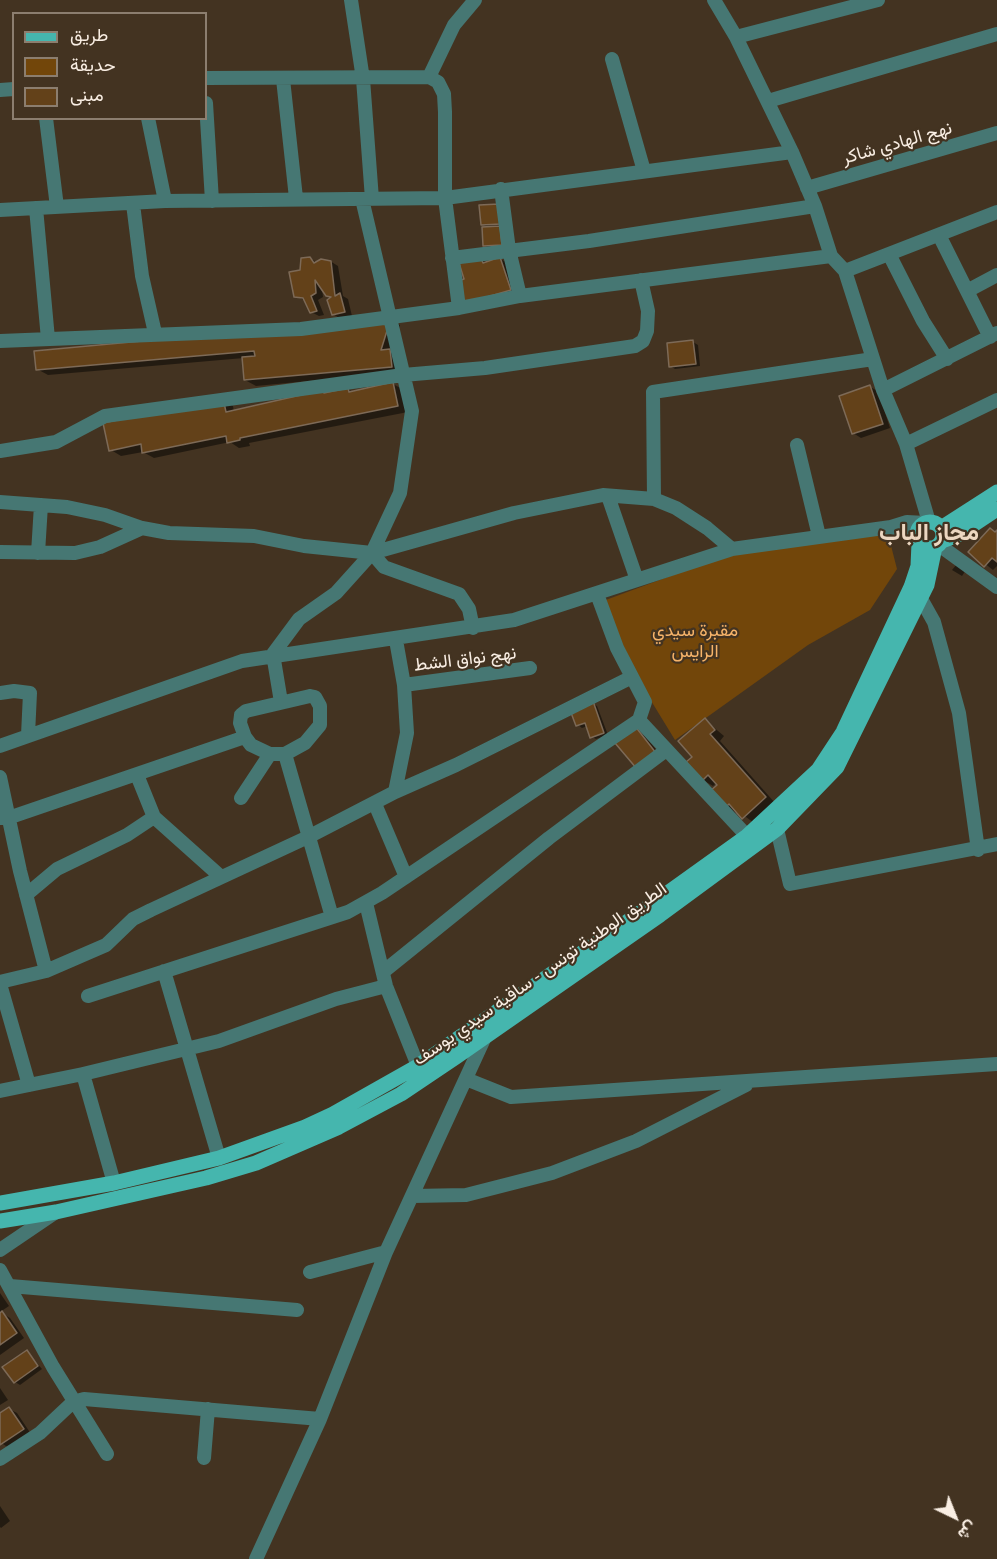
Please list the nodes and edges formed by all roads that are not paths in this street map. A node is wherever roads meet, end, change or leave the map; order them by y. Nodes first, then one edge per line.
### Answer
1 (351, 0) edge
2 (475, 0) edge
3 (714, 0) edge
4 (878, 0) edge
5 (997, 34) edge
6 (736, 37) junction
7 (612, 59) dead end
8 (429, 77) junction
9 (207, 78) edge
10 (283, 79) junction
11 (363, 79) junction
12 (768, 101) junction
13 (207, 119) edge
14 (46, 120) edge
15 (148, 120) edge
16 (997, 134) edge
17 (792, 152) junction
18 (644, 171) junction
19 (807, 188) junction
20 (501, 189) junction
21 (296, 198) junction
22 (445, 198) junction
23 (367, 199) junction
24 (165, 201) junction
25 (212, 201) junction
26 (133, 204) junction
27 (815, 206) junction
28 (57, 207) junction
29 (36, 208) junction
30 (0, 210) edge
31 (997, 212) edge
32 (939, 235) junction
33 (509, 250) junction
34 (889, 254) junction
35 (831, 255) junction
36 (452, 258) junction
37 (845, 271) junction
38 (997, 275) edge
39 (641, 280) junction
40 (967, 291) junction
41 (520, 296) junction
42 (459, 308) junction
43 (391, 318) junction
44 (155, 333) junction
45 (993, 335) edge
46 (48, 339) junction
47 (0, 341) edge
48 (873, 358) junction
49 (947, 359) junction
50 (403, 375) junction
51 (883, 390) junction
52 (997, 400) edge
53 (906, 444) junction
54 (797, 445) dead end
55 (0, 451) edge
56 (997, 492) edge
57 (608, 496) junction
58 (654, 500) junction
59 (0, 502) edge
60 (41, 505) junction
61 (997, 509) edge
62 (142, 528) junction
63 (819, 536) junction
64 (931, 536) junction
65 (732, 549) junction
66 (0, 552) edge
67 (38, 553) junction
68 (372, 553) junction
69 (637, 580) junction
70 (997, 587) edge
71 (597, 594) junction
72 (921, 597) junction
73 (473, 628) junction
74 (396, 640) junction
75 (273, 654) junction
76 (530, 668) dead end
77 (632, 677) junction
78 (404, 684) junction
79 (0, 693) edge
80 (281, 702) junction
81 (639, 720) junction
82 (28, 735) junction
83 (245, 737) junction
84 (0, 746) edge
85 (665, 751) junction
86 (285, 753) junction
87 (270, 754) junction
88 (137, 775) junction
89 (0, 777) edge
90 (395, 792) junction
91 (241, 798) dead end
92 (375, 804) junction
93 (5, 818) edge
94 (154, 818) junction
95 (777, 829) junction
96 (747, 836) junction
97 (308, 837) junction
98 (997, 844) edge
99 (978, 850) junction
100 (220, 876) junction
101 (406, 877) junction
102 (26, 895) junction
103 (366, 903) junction
104 (332, 917) junction
105 (46, 971) junction
106 (164, 971) junction
107 (385, 979) junction
108 (0, 983) edge
109 (88, 996) dead end
110 (484, 1039) junction
111 (185, 1049) junction
112 (997, 1064) edge
113 (418, 1066) junction
114 (83, 1074) junction
115 (466, 1079) junction
116 (753, 1082) junction
117 (29, 1085) junction
118 (0, 1092) edge
119 (219, 1158) junction
120 (114, 1183) junction
121 (413, 1197) junction
122 (0, 1203) edge
123 (56, 1212) junction
124 (0, 1221) edge
125 (0, 1250) edge
126 (386, 1252) junction
127 (0, 1270) edge
128 (310, 1272) dead end
129 (10, 1286) junction
130 (297, 1310) dead end
131 (72, 1402) junction
132 (208, 1409) junction
133 (320, 1419) junction
134 (107, 1454) dead end
135 (204, 1458) dead end
136 (0, 1459) edge
137 (256, 1559) edge

1 - 11 street
2 - 8 street
3 - 6 street
4 - 6 street
5 - 12 street
6 - 12 street
7 - 18 street
8 - 11 street
8 - 22 street
9 - 10 street
10 - 11 street
10 - 21 street
11 - 23 street
12 - 17 street
13 - 25 street
14 - 28 street
15 - 24 street
16 - 19 street, نهج الهادي شاكر
17 - 18 street
17 - 19 street
18 - 20 street
19 - 27 street
20 - 22 street
20 - 33 street
21 - 23 street
21 - 25 street
22 - 23 street
22 - 36 street
23 - 43 street
24 - 25 street
24 - 26 street
26 - 28 street
26 - 44 street
27 - 33 street
27 - 35 street
28 - 29 street
29 - 30 street
29 - 46 street
31 - 32 street
32 - 34 street
32 - 40 street
33 - 36 street
33 - 41 street
34 - 37 street
34 - 49 street
35 - 37 street
35 - 39 street
36 - 42 street
37 - 48 street
38 - 40 street
39 - 41 street
39 - 50 street
40 - 45 street
41 - 42 street
42 - 43 street
43 - 44 street
43 - 50 street
44 - 46 street
45 - 49 street
46 - 47 street
48 - 51 street
48 - 58 street
49 - 51 street
50 - 55 street
50 - 68 street
51 - 53 street
52 - 53 street
53 - 64 street
54 - 63 street
56 - 64 main road
57 - 58 street
57 - 68 street
57 - 69 street
58 - 65 street
59 - 60 street
60 - 62 street
60 - 67 street
61 - 64 main road
62 - 67 street
62 - 68 street
63 - 64 street
63 - 65 street
64 - 70 street
64 - 72 main road, الطريق الوطنية تونس - ساقية سيدي يوسف
64 - 96 main road, الطريق الوطنية تونس - ساقية سيدي يوسف
65 - 69 street
66 - 67 street
68 - 73 street
68 - 75 street
69 - 71 street
71 - 73 street
71 - 77 street
72 - 95 main road, الطريق الوطنية تونس - ساقية سيدي يوسف
72 - 99 street
73 - 74 street
74 - 75 street
74 - 78 street
75 - 80 street
75 - 82 street
76 - 78 street, نهج نواق الشط
77 - 81 street
77 - 90 street
78 - 90 street
79 - 82 street
80 - 83 street
80 - 86 street
81 - 85 street
81 - 101 street
82 - 84 street
83 - 87 street
83 - 88 street
85 - 96 street
85 - 107 street
86 - 87 street
86 - 97 street
87 - 91 street
88 - 93 street
88 - 94 street
89 - 93 street
90 - 92 street
92 - 97 street
92 - 101 street
93 - 102 street
94 - 100 street
94 - 102 street
95 - 99 street
95 - 110 main road, الطريق الوطنية تونس - ساقية سيدي يوسف
96 - 113 main road, الطريق الوطنية تونس - ساقية سيدي يوسف
97 - 100 street
97 - 104 street
98 - 99 street
100 - 105 street
101 - 103 street
102 - 105 street
103 - 104 street
103 - 107 street
104 - 106 street
105 - 108 street
106 - 109 street
106 - 111 street
107 - 111 street
107 - 113 street
108 - 117 street
110 - 115 street
110 - 123 main road, الطريق الوطنية تونس - ساقية سيدي يوسف
111 - 114 street
111 - 119 street
112 - 116 street
113 - 119 main road, الطريق الوطنية تونس - ساقية سيدي يوسف
114 - 117 street
114 - 120 street
115 - 116 street
115 - 121 street
116 - 121 street
117 - 118 street
119 - 120 main road, الطريق الوطنية تونس - ساقية سيدي يوسف
120 - 122 main road, الطريق الوطنية تونس - ساقية سيدي يوسف
121 - 126 street
123 - 124 main road, الطريق الوطنية تونس - ساقية سيدي يوسف
123 - 125 street
126 - 128 street
126 - 133 street
127 - 129 street
129 - 130 street
129 - 131 street
131 - 132 street
131 - 134 street
131 - 136 street
132 - 133 street
132 - 135 street
133 - 137 street

